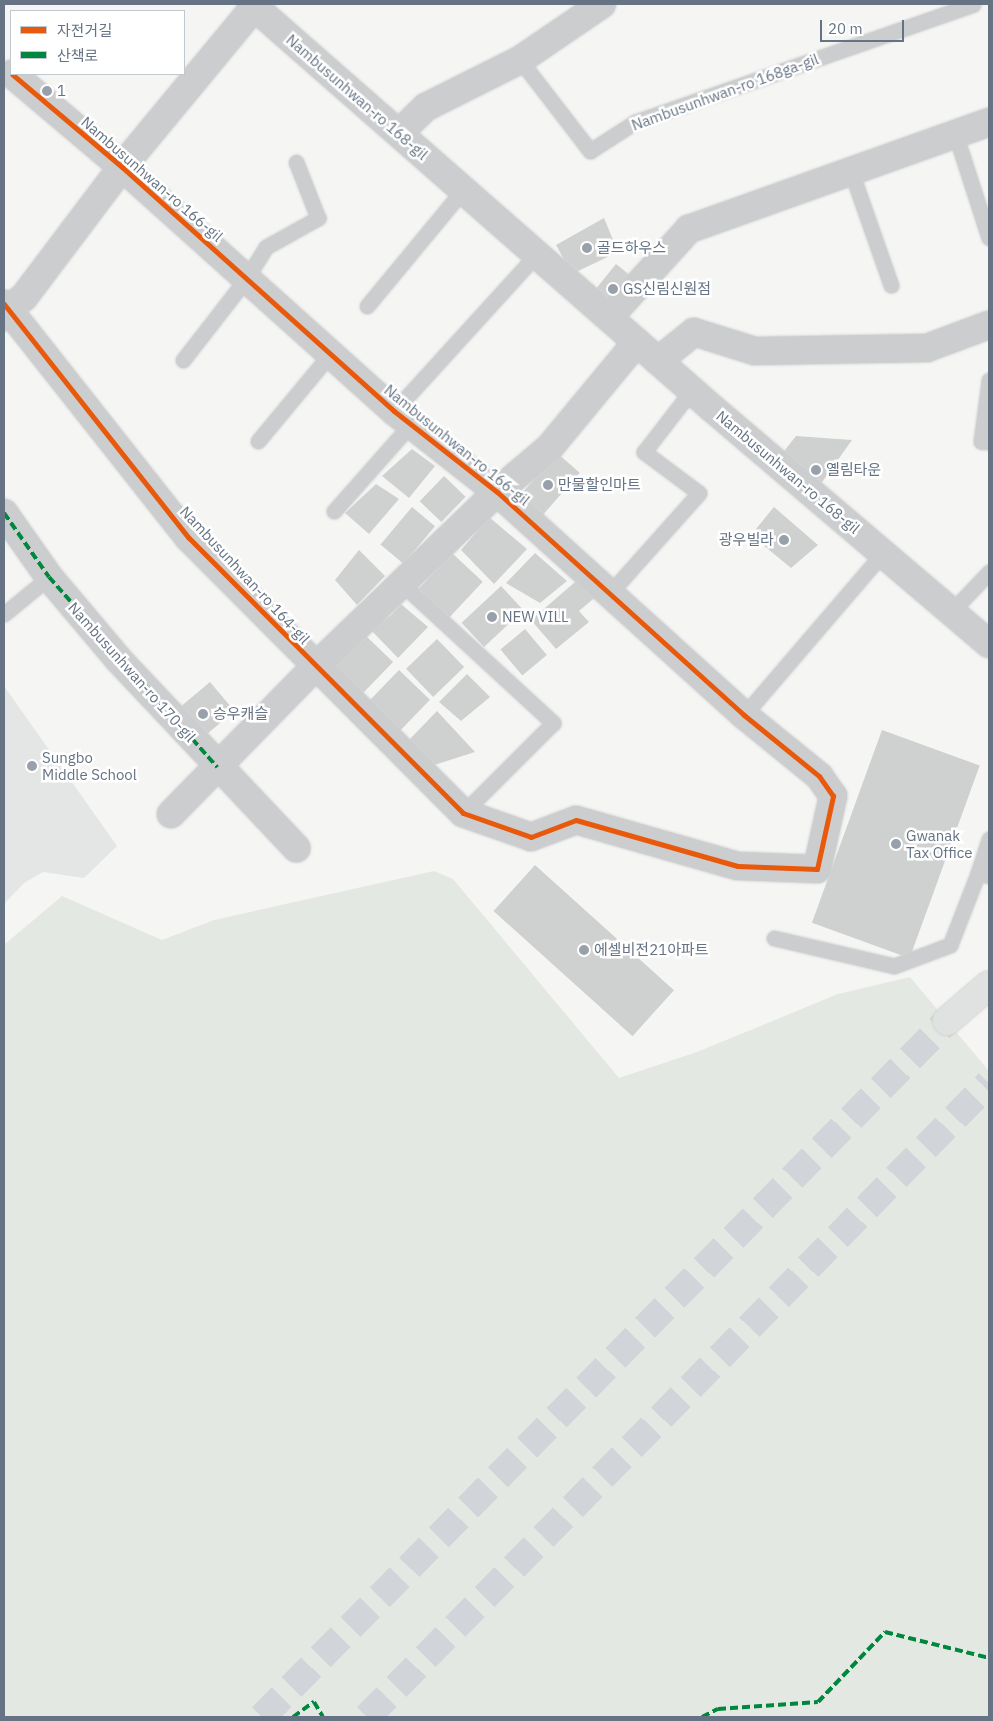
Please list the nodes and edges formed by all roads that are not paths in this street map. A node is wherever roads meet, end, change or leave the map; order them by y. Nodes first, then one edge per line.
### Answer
1 (598, 4) edge
2 (973, 4) edge
3 (254, 5) edge
4 (520, 60) junction
5 (14, 75) edge
6 (989, 122) edge
7 (399, 133) junction
8 (955, 134) junction
9 (296, 162) dead end
10 (122, 167) junction
11 (851, 171) junction
12 (463, 190) junction
13 (989, 238) edge
14 (537, 254) junction
15 (246, 279) junction
16 (891, 286) dead end
17 (367, 306) dead end
18 (5, 310) edge
19 (606, 315) junction
20 (989, 325) edge
21 (637, 342) junction
22 (331, 353) junction
23 (183, 360) dead end
24 (658, 360) junction
25 (989, 380) edge
26 (692, 390) junction
27 (402, 418) junction
28 (258, 441) dead end
29 (989, 442) edge
30 (497, 492) junction
31 (334, 512) dead end
32 (4, 513) edge
33 (883, 553) junction
34 (989, 572) edge
35 (49, 577) junction
36 (401, 583) junction
37 (609, 594) junction
38 (950, 613) junction
39 (4, 614) edge
40 (989, 644) edge
41 (314, 667) junction
42 (744, 715) junction
43 (217, 767) junction
44 (463, 813) junction
45 (171, 814) dead end
46 (531, 836) joint
47 (989, 839) edge
48 (296, 848) dead end
49 (984, 874) edge
50 (774, 938) dead end
51 (989, 985) edge
52 (947, 1021) tunnel mouth

1 - 4 street
2 - 4 lane, Nambusunhwan-ro 168ga-gil
3 - 7 street, Nambusunhwan-ro 168-gil
3 - 10 street
4 - 7 street
5 - 10 street, Nambusunhwan-ro 166-gil
6 - 8 street
7 - 12 street, Nambusunhwan-ro 168-gil
8 - 11 street
8 - 13 lane
9 - 15 lane
10 - 15 street, Nambusunhwan-ro 166-gil
10 - 18 street
11 - 16 lane
11 - 19 street
12 - 14 street, Nambusunhwan-ro 168-gil
12 - 17 lane
14 - 19 street, Nambusunhwan-ro 168-gil
14 - 27 lane
15 - 22 street, Nambusunhwan-ro 166-gil
15 - 23 lane
18 - 41 street, Nambusunhwan-ro 164-gil
19 - 21 street, Nambusunhwan-ro 168-gil
20 - 24 street
21 - 24 street, Nambusunhwan-ro 168-gil
21 - 30 street
22 - 27 street, Nambusunhwan-ro 166-gil
22 - 28 lane
24 - 26 street, Nambusunhwan-ro 168-gil
25 - 29 lane
26 - 33 street, Nambusunhwan-ro 168-gil
26 - 37 lane
27 - 30 street, Nambusunhwan-ro 166-gil
27 - 31 lane, Nambusunhwan-ro 166-gil
30 - 36 street
30 - 37 street, Nambusunhwan-ro 166-gil
32 - 35 street, Nambusunhwan-ro 170-gil
33 - 38 street, Nambusunhwan-ro 168-gil
33 - 42 lane
34 - 38 lane
35 - 39 lane
35 - 43 street, Nambusunhwan-ro 170-gil
36 - 41 street
36 - 44 lane
37 - 42 street, Nambusunhwan-ro 166-gil
38 - 40 street, Nambusunhwan-ro 168-gil
41 - 43 street
41 - 44 street, Nambusunhwan-ro 164-gil
42 - 46 street, Nambusunhwan-ro 166-gil
43 - 45 street
43 - 48 street, Nambusunhwan-ro 170-gil
44 - 46 street, Nambusunhwan-ro 164-gil
47 - 49 lane
49 - 50 lane
51 - 52 main road

